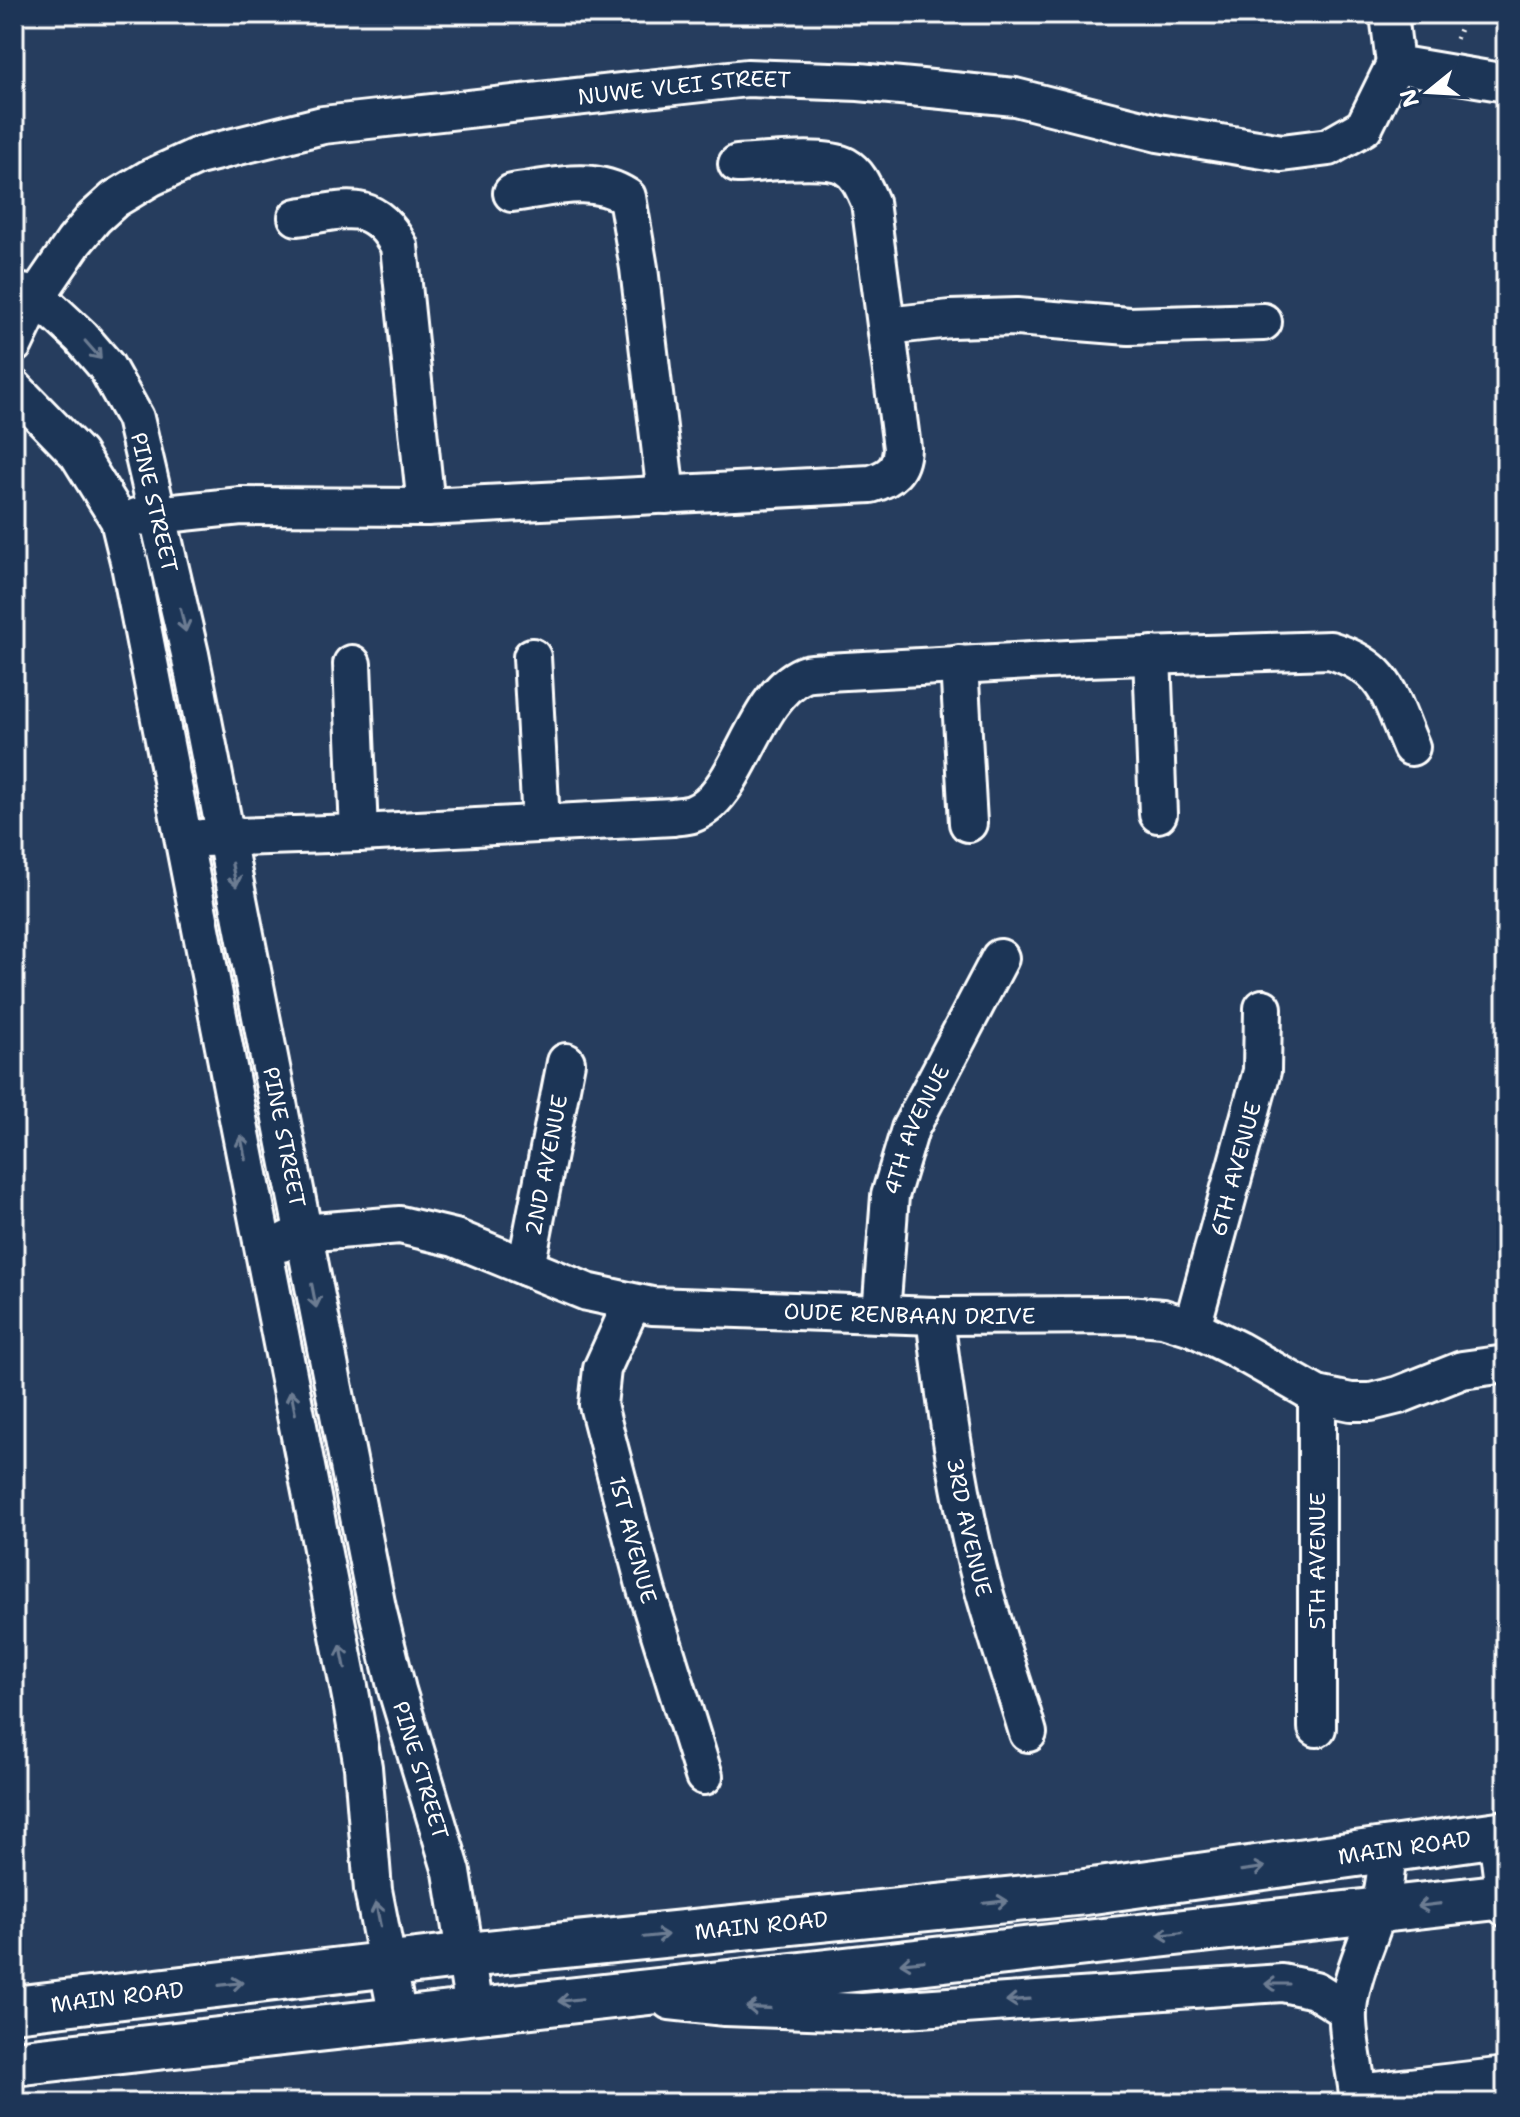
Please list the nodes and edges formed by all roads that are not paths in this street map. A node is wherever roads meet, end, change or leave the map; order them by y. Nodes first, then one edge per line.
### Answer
1 (1389, 14) edge
2 (1395, 64) junction
3 (1506, 83) edge
4 (737, 164) dead end
5 (512, 193) dead end
6 (297, 217) dead end
7 (26, 294) edge
8 (1263, 322) dead end
9 (887, 326) junction
10 (14, 344) edge
11 (14, 388) edge
12 (666, 495) junction
13 (426, 507) junction
14 (158, 513) junction
15 (119, 520) junction
16 (1152, 655) junction
17 (532, 657) dead end
18 (352, 664) dead end
19 (959, 664) junction
20 (1411, 747) dead end
21 (1158, 814) dead end
22 (541, 823) junction
23 (968, 823) dead end
24 (359, 833) junction
25 (227, 836) junction
26 (185, 839) junction
27 (1000, 958) dead end
28 (1263, 1008) dead end
29 (566, 1062) dead end
30 (302, 1233) junction
31 (263, 1252) junction
32 (526, 1267) junction
33 (632, 1303) junction
34 (881, 1314) junction
35 (935, 1316) junction
36 (1192, 1327) junction
37 (1506, 1364) edge
38 (1317, 1395) junction
39 (1317, 1728) dead end
40 (1028, 1733) dead end
41 (704, 1776) dead end
42 (1501, 1834) edge
43 (1386, 1851) junction
44 (1505, 1900) edge
45 (1379, 1911) junction
46 (467, 1955) junction
47 (388, 1964) junction
48 (612, 1995) junction
49 (14, 2009) edge
50 (474, 2009) junction
51 (1348, 2011) junction
52 (398, 2018) junction
53 (14, 2063) edge
54 (1506, 2076) edge
55 (1358, 2098) edge

1 - 2 street
2 - 3 street
2 - 7 street, NUWE VLEI STREET
4 - 9 street
5 - 12 street
6 - 13 street
7 - 10 street, NUWE VLEI STREET
7 -> 14 street, PINE STREET
8 - 9 street
9 - 12 street
11 - 15 street, PINE STREET
12 - 13 street
13 - 14 street
14 - 15 street
14 -> 25 street, PINE STREET
15 - 26 street, PINE STREET
16 - 19 street
16 - 20 street
16 - 21 street
17 - 22 street
18 - 24 street
19 - 22 street
19 - 23 street
22 - 24 street
24 - 25 street
25 - 26 street
25 -> 30 street, PINE STREET
31 -> 26 street, PINE STREET
27 - 34 street, 4TH AVENUE
28 - 36 street, 6TH AVENUE
29 - 32 street, 2ND AVENUE
30 - 31 street
30 - 32 street, OUDE RENBAAN DRIVE
30 -> 46 street, PINE STREET
47 -> 31 street, PINE STREET
32 - 33 street, OUDE RENBAAN DRIVE
33 - 34 street, OUDE RENBAAN DRIVE
33 - 41 street, 1ST AVENUE
34 - 35 street, OUDE RENBAAN DRIVE
35 - 36 street, OUDE RENBAAN DRIVE
35 - 40 street, 3RD AVENUE
36 - 38 street, OUDE RENBAAN DRIVE
37 - 38 street, OUDE RENBAAN DRIVE
38 - 39 street, 5TH AVENUE
42 - 43 main road, MAIN ROAD
42 - 44 street
43 - 45 street
46 -> 43 main road, MAIN ROAD
44 -> 45 main road
45 -> 48 main road
45 - 51 street
46 - 47 main road, MAIN ROAD
46 - 50 street, PINE STREET
49 -> 47 main road, MAIN ROAD
47 - 52 street, PINE STREET
48 -> 50 main road
51 -> 48 street
50 - 52 main road
51 - 55 street
52 - 53 main road
54 - 55 street

